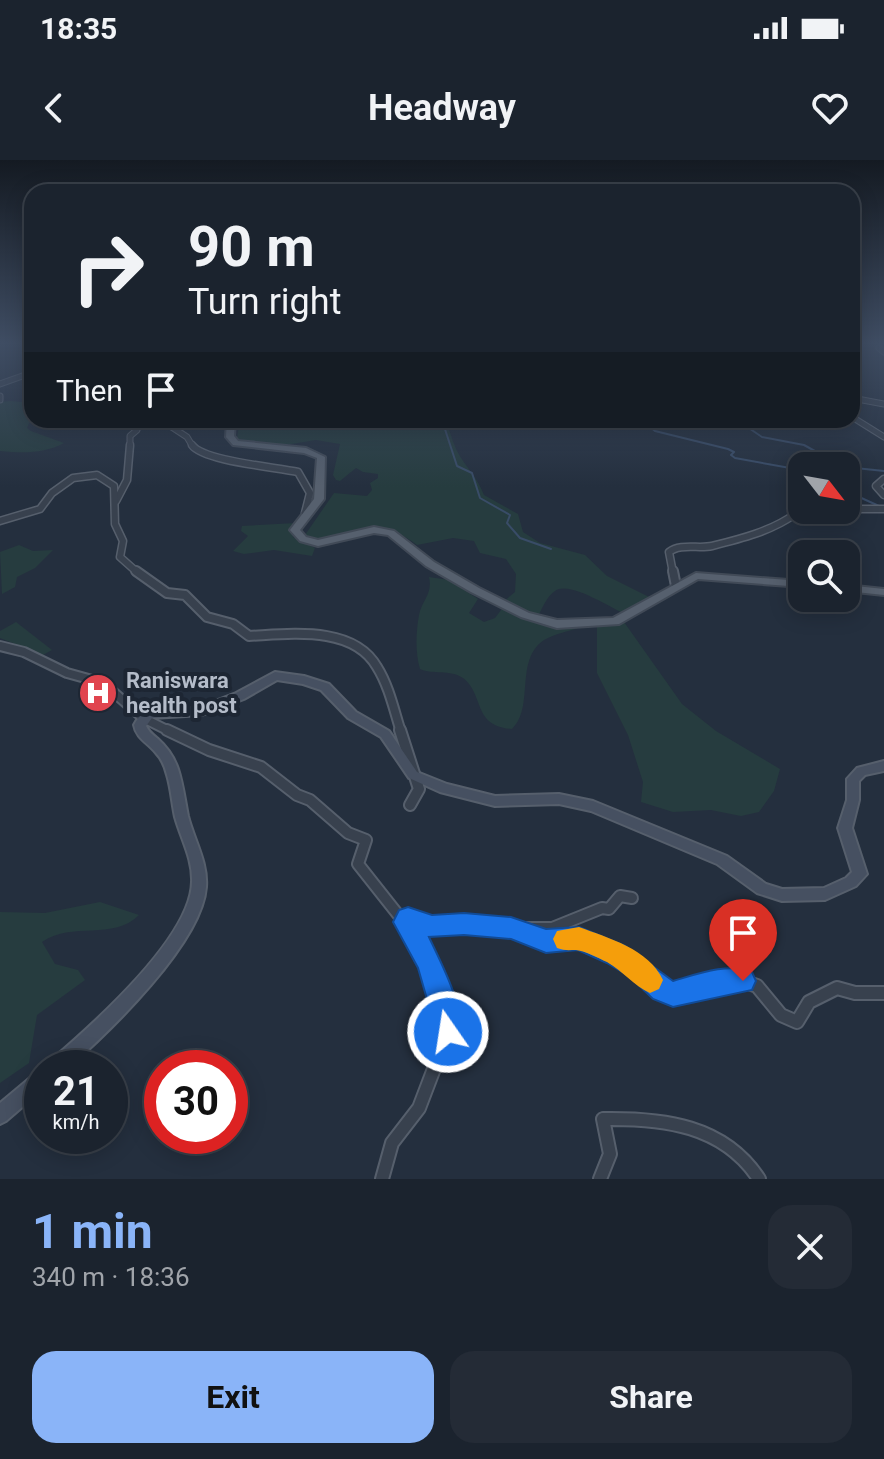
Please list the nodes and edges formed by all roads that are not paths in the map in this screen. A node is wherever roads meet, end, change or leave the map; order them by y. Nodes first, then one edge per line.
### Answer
1 (860, 398) edge
2 (884, 404) edge
3 (860, 422) edge
4 (137, 428) edge
5 (173, 428) edge
6 (230, 428) edge
7 (884, 437) edge
8 (884, 479) edge
9 (884, 495) edge
10 (116, 501) junction
11 (884, 509) edge
12 (302, 519) junction
13 (0, 521) edge
14 (788, 583) edge
15 (676, 586) junction
16 (860, 589) edge
17 (884, 592) edge
18 (0, 646) edge
19 (143, 718) junction
20 (884, 766) edge
21 (413, 775) junction
22 (410, 805) dead end
23 (632, 898) dead end
24 (405, 922) junction
25 (516, 930) junction
26 (884, 993) edge
27 (73, 1050) edge
28 (24, 1094) edge
29 (0, 1115) edge
30 (382, 1179) edge
31 (600, 1179) edge
32 (759, 1179) edge

1 - 2 street
3 - 7 street
4 - 10 street
5 - 12 street
6 - 12 main road
8 - 9 street
10 - 13 street
10 - 21 street
11 - 15 street
12 - 15 main road
14 - 15 main road
16 - 17 main road
18 - 19 street
19 - 21 main road
19 - 24 street
19 - 27 main road
20 - 21 main road
21 - 22 street
23 - 25 street
24 - 25 street
24 - 30 street
25 - 26 street
28 - 29 main road
31 - 32 street

